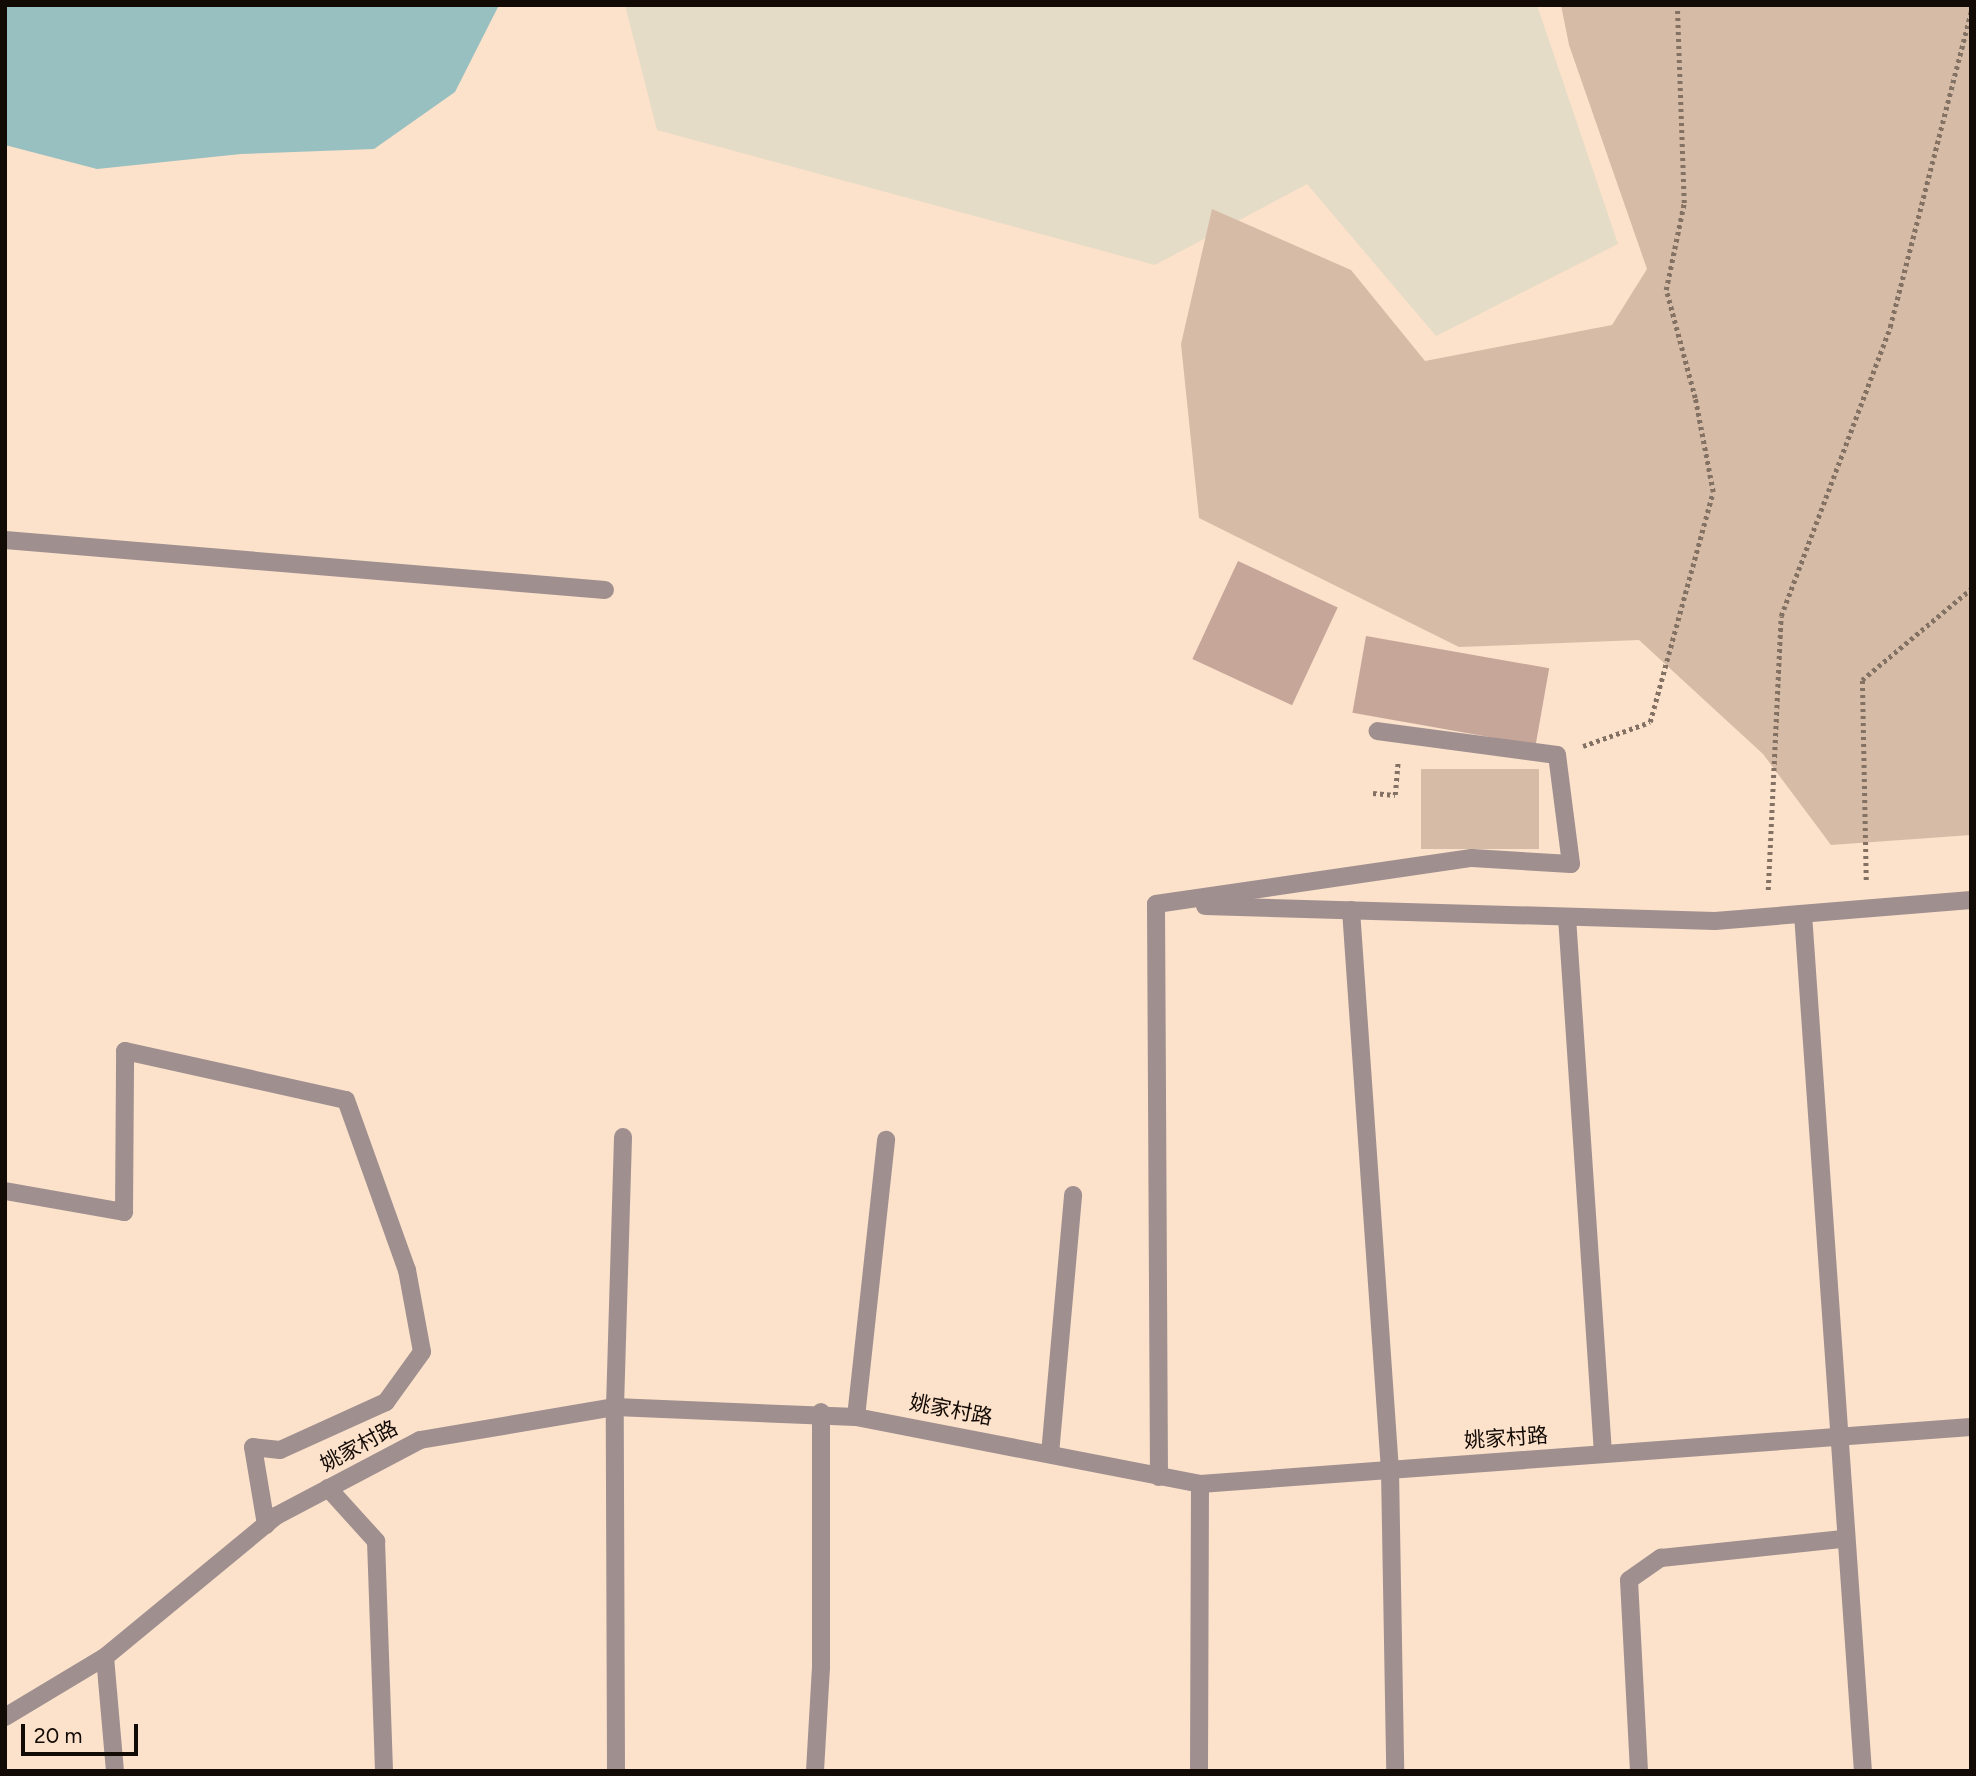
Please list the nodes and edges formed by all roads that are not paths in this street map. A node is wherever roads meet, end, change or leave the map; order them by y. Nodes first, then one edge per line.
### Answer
1 (5, 540) edge
2 (606, 590) dead end
3 (1378, 732) dead end
4 (1971, 900) edge
5 (1156, 904) junction
6 (1350, 910) junction
7 (1803, 914) junction
8 (1567, 917) junction
9 (623, 1138) dead end
10 (886, 1140) dead end
11 (5, 1191) edge
12 (1073, 1195) dead end
13 (615, 1407) junction
14 (821, 1412) junction
15 (856, 1417) junction
16 (1971, 1427) edge
17 (1838, 1437) junction
18 (1051, 1454) junction
19 (1604, 1454) junction
20 (1390, 1470) junction
21 (1159, 1477) junction
22 (1200, 1484) junction
23 (328, 1489) junction
24 (266, 1525) junction
25 (1843, 1539) junction
26 (106, 1657) junction
27 (5, 1717) edge
28 (115, 1771) edge
29 (384, 1771) edge
30 (616, 1771) edge
31 (815, 1771) edge
32 (1199, 1771) edge
33 (1395, 1771) edge
34 (1639, 1771) edge
35 (1863, 1771) edge

1 - 2 street
3 - 5 street
4 - 7 street
5 - 6 street
5 - 21 street
6 - 8 street
6 - 20 street
7 - 8 street
7 - 17 street
8 - 19 street
9 - 13 street
10 - 15 street
11 - 24 street
12 - 18 street
13 - 14 street, 姚家村路
13 - 23 street, 姚家村路
13 - 30 street
14 - 15 street, 姚家村路
14 - 31 street
15 - 18 street, 姚家村路
16 - 17 street, 姚家村路
17 - 19 street, 姚家村路
17 - 25 street
18 - 21 street, 姚家村路
19 - 20 street, 姚家村路
20 - 22 street, 姚家村路
20 - 33 street
21 - 22 street, 姚家村路
22 - 32 street
23 - 24 street, 姚家村路
23 - 29 street
24 - 26 street, 姚家村路
25 - 34 street
25 - 35 street
26 - 27 street, 姚家村路
26 - 28 street

